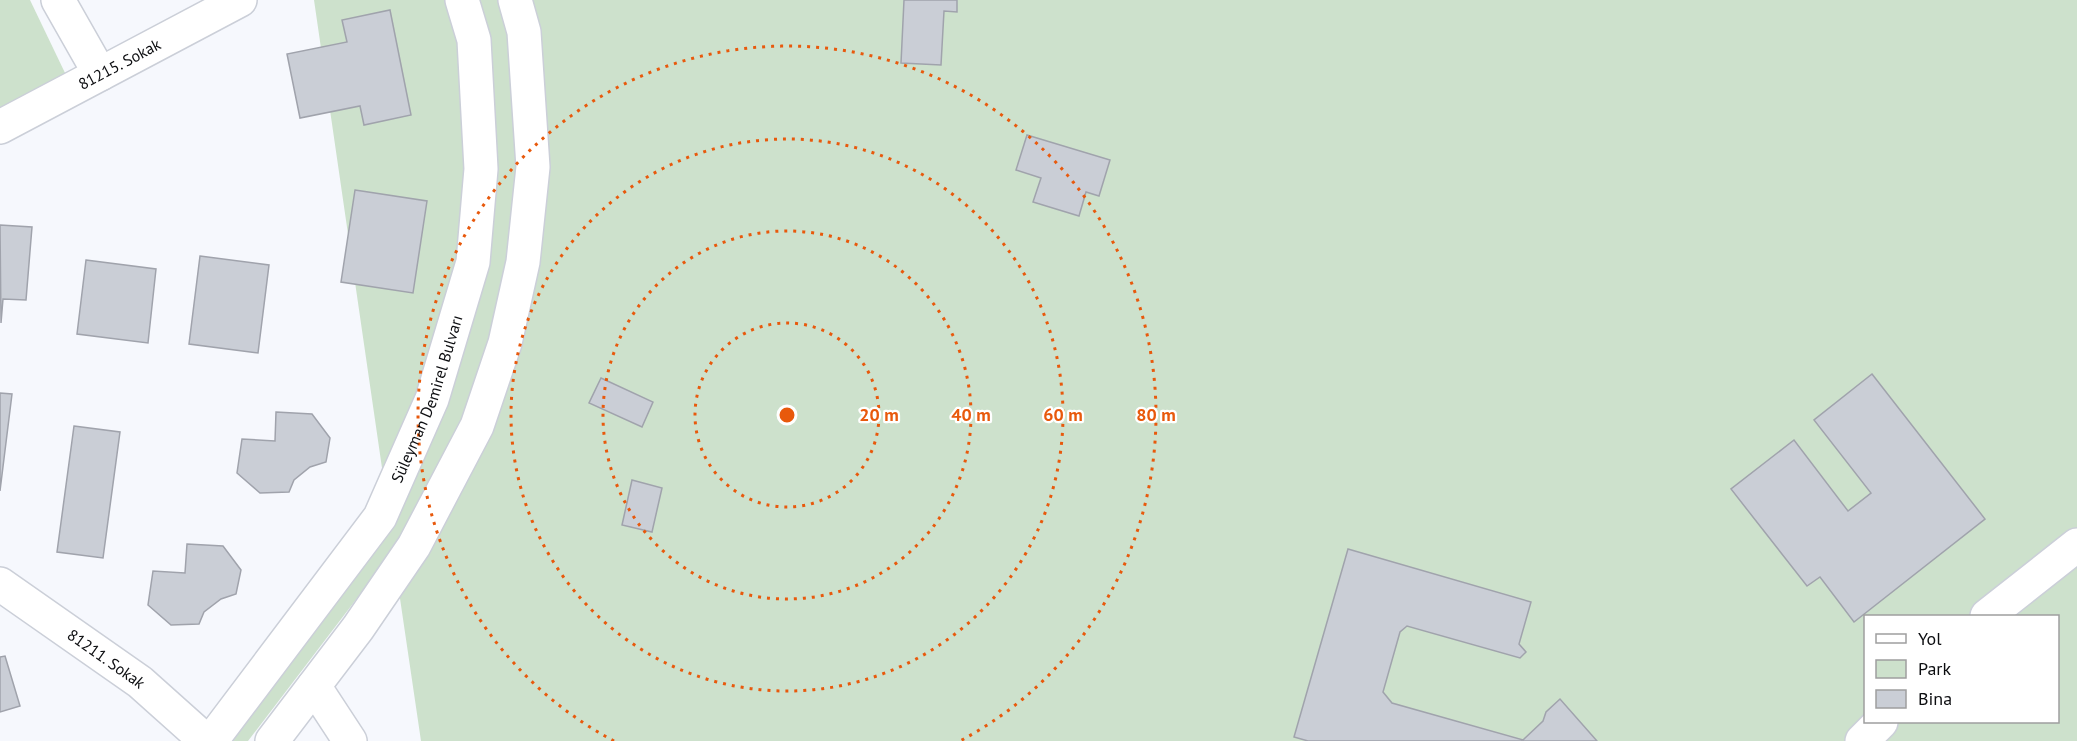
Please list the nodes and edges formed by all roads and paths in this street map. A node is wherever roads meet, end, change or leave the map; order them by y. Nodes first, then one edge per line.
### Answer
1 (58, 0) edge
2 (240, 0) edge
3 (462, 0) edge
4 (515, 0) edge
5 (100, 74) junction
6 (0, 127) edge
7 (2077, 545) edge
8 (0, 584) edge
9 (1988, 615) edge
10 (314, 686) junction
11 (1880, 723) edge
12 (206, 741) edge
13 (211, 741) edge
14 (272, 741) edge
15 (350, 741) edge
16 (1862, 741) edge

1 - 5 main road
2 - 5 main road, 81215. Sokak
3 - 13 main road, Süleyman Demirel Bulvarı
4 - 10 main road
5 - 6 main road, 81215. Sokak
7 - 9 main road
8 - 12 main road, 81211. Sokak
10 - 14 main road
10 - 15 main road
11 - 16 main road

